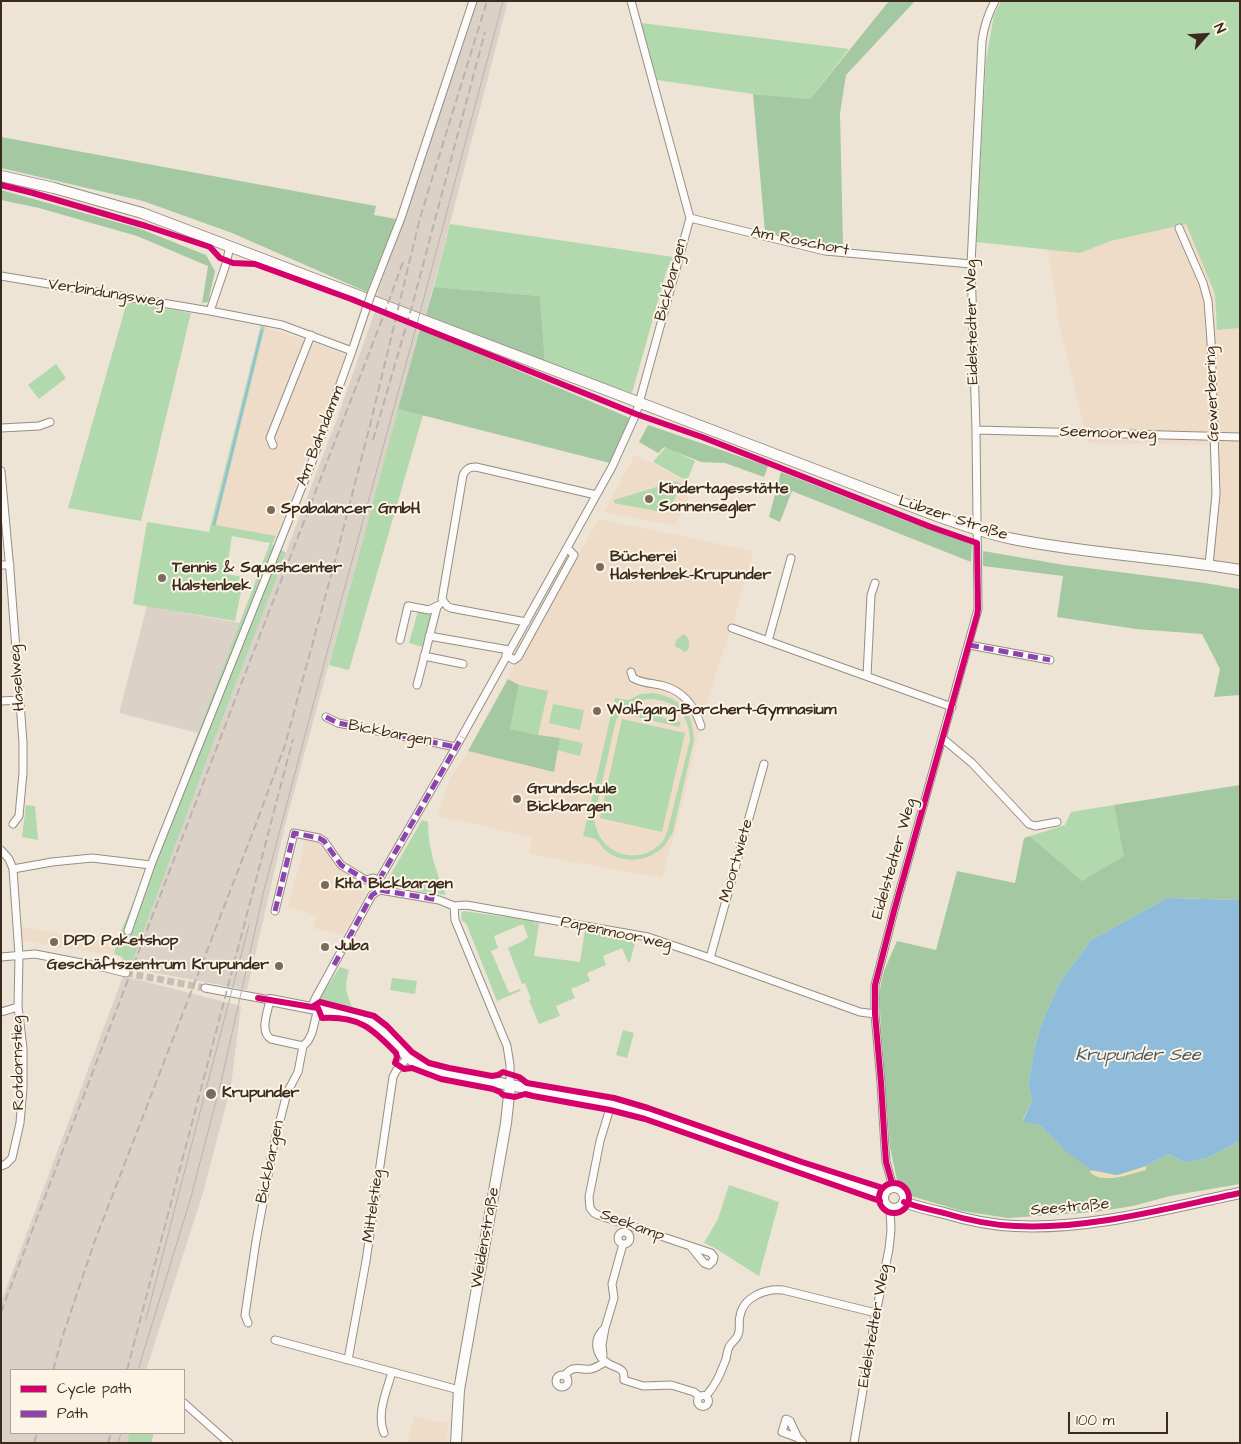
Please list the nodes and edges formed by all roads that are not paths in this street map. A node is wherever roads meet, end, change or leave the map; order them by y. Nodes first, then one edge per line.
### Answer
1 (473, 1) edge
2 (631, 1) edge
3 (995, 1) edge
4 (1, 176) edge
5 (690, 218) junction
6 (1179, 228) dead end
7 (230, 246) junction
8 (971, 264) junction
9 (1, 276) edge
10 (210, 311) junction
11 (311, 335) junction
12 (352, 352) junction
13 (639, 403) junction
14 (50, 422) dead end
15 (1, 428) edge
16 (976, 430) junction
17 (1214, 437) junction
18 (1240, 437) edge
19 (274, 445) dead end
20 (1, 471) edge
21 (596, 495) junction
22 (976, 529) junction
23 (568, 548) junction
24 (791, 558) dead end
25 (10, 565) junction
26 (1209, 565) junction
27 (1, 566) edge
28 (1240, 570) edge
29 (874, 582) dead end
30 (440, 605) junction
31 (526, 622) junction
32 (732, 628) dead end
33 (429, 636) junction
34 (400, 640) dead end
35 (768, 640) junction
36 (969, 645) junction
37 (508, 653) junction
38 (424, 656) junction
39 (1050, 660) dead end
40 (463, 664) dead end
41 (631, 672) dead end
42 (867, 676) junction
43 (416, 685) dead end
44 (20, 700) junction
45 (1, 701) edge
46 (952, 707) junction
47 (326, 717) dead end
48 (701, 726) dead end
49 (942, 738) junction
50 (456, 747) junction
51 (764, 764) dead end
52 (1056, 822) dead end
53 (13, 824) dead end
54 (1, 850) edge
55 (151, 865) junction
56 (13, 869) junction
57 (378, 880) junction
58 (380, 890) junction
59 (454, 906) junction
60 (275, 911) dead end
61 (128, 931) dead end
62 (19, 954) junction
63 (1, 957) edge
64 (710, 958) junction
65 (126, 973) tunnel mouth
66 (205, 988) tunnel mouth
67 (270, 1000) junction
68 (18, 1007) junction
69 (315, 1008) junction
70 (1, 1012) edge
71 (874, 1014) junction
72 (303, 1046) junction
73 (408, 1057) junction
74 (510, 1086) junction
75 (611, 1105) junction
76 (1, 1166) edge
77 (893, 1187) junction
78 (1240, 1193) edge
79 (883, 1194) junction
80 (904, 1202) junction
81 (890, 1209) junction
82 (628, 1229) junction
83 (691, 1247) dead end
84 (876, 1313) junction
85 (248, 1323) dead end
86 (275, 1340) dead end
87 (346, 1360) junction
88 (606, 1362) junction
89 (392, 1372) junction
90 (564, 1376) dead end
91 (459, 1390) junction
92 (185, 1404) edge
93 (384, 1433) dead end
94 (229, 1443) edge
95 (456, 1443) edge
96 (854, 1443) edge

1 - 12 street, Am Bahndamm, bridge
2 - 5 street, Bickbargen
3 - 8 street, Eidelstedter Weg
4 - 7 street, Lübzer Straße
5 - 8 street, Am Roschort
5 - 13 street, Bickbargen
6 - 17 street, Gewerbering
7 - 10 street
7 - 13 street, Lübzer Straße
8 - 16 street, Eidelstedter Weg
9 - 10 street, Verbindungsweg
10 - 11 street, Verbindungsweg
11 - 12 street, Verbindungsweg
11 - 19 street
12 - 55 street, Am Bahndamm
13 - 21 street, Bickbargen
13 - 22 street, Lübzer Straße
14 - 15 street
16 - 17 street, Seemoorweg
16 - 22 street, Eidelstedter Weg
17 - 18 street, Seemoorweg
17 - 26 street, Gewerbering
20 - 25 street, Haselweg
21 - 23 street, Bickbargen
21 - 30 street
22 - 26 street, Lübzer Straße
22 - 36 street, Eidelstedter Weg
23 - 31 street, Bickbargen
23 - 37 street, Bickbargen
24 - 35 street
25 - 27 street
25 - 44 street, Haselweg
26 - 28 street, Lübzer Straße
29 - 42 street
30 - 31 street
30 - 33 street
30 - 34 street
31 - 37 street, Bickbargen
32 - 35 street
33 - 37 street
33 - 38 street
35 - 42 street
36 - 39 street
36 - 46 street, Eidelstedter Weg
37 - 50 street, Bickbargen
38 - 40 street
38 - 43 street
41 - 48 street
42 - 46 street
44 - 45 street
44 - 53 street, Haselweg
46 - 49 street, Eidelstedter Weg
47 - 50 street, Bickbargen
49 - 52 street
49 - 71 street, Eidelstedter Weg
50 - 57 street, Bickbargen
51 - 64 street, Moortwiete
54 - 56 street
55 - 56 street
55 - 61 street, Am Bahndamm
56 - 62 street, Rotdornstieg
57 - 58 street
57 - 60 street
58 - 59 street, Papenmoorweg
58 - 69 street, Bickbargen
59 - 64 street, Papenmoorweg
59 - 74 street
62 - 63 street
62 - 65 street
62 - 68 street, Rotdornstieg
64 - 71 street, Papenmoorweg
66 - 67 street
67 - 69 street
67 - 72 street
68 - 70 street
68 - 76 street, Rotdornstieg
69 - 72 street, Bickbargen
69 - 73 street
71 - 77 street, Eidelstedter Weg
72 - 85 street, Bickbargen
73 - 74 street
73 - 87 street, Mittelstieg
74 - 75 street
74 - 91 street, Weidenstraße
75 - 79 street
75 - 82 street, Seekamp
77 - 79 street
77 - 80 street
78 - 80 street, Seestraße
79 - 81 street
80 - 81 street
81 - 84 street, Eidelstedter Weg
82 - 83 street, Seekamp
82 - 88 street
84 - 88 street
84 - 96 street, Eidelstedter Weg
86 - 87 street
87 - 89 street
88 - 90 street
89 - 91 street
89 - 93 street
91 - 95 street, Weidenstraße
92 - 94 street

